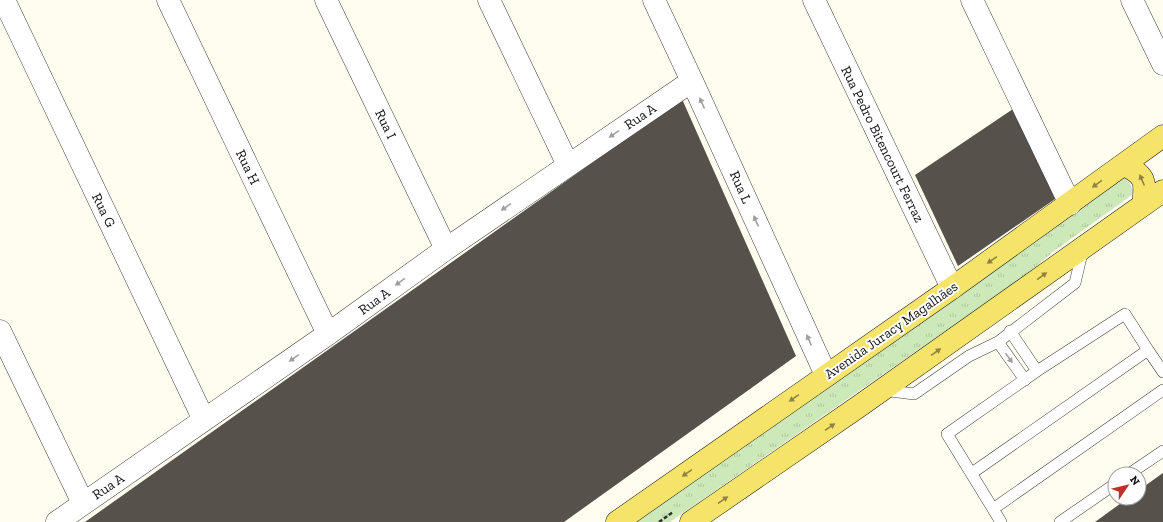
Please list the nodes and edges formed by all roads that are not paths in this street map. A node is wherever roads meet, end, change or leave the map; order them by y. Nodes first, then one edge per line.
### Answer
1 (4, 0) edge
2 (168, 0) edge
3 (326, 0) edge
4 (489, 0) edge
5 (654, 0) edge
6 (814, 0) edge
7 (972, 0) edge
8 (1132, 0) edge
9 (1163, 64) edge
10 (692, 81) junction
11 (1163, 136) edge
12 (568, 165) junction
13 (1124, 165) junction
14 (1163, 191) edge
15 (1070, 204) junction
16 (1143, 205) junction
17 (1083, 247) junction
18 (446, 248) junction
19 (952, 288) junction
20 (0, 331) edge
21 (1010, 331) junction
22 (328, 334) junction
23 (998, 342) junction
24 (1148, 350) junction
25 (1037, 371) junction
26 (1163, 372) edge
27 (826, 375) junction
28 (1025, 380) junction
29 (882, 390) junction
30 (1163, 390) edge
31 (204, 420) junction
32 (1163, 451) edge
33 (1141, 466) edge
34 (972, 473) junction
35 (1107, 490) edge
36 (83, 504) junction
37 (993, 509) junction
38 (56, 522) edge
39 (617, 522) edge
40 (690, 522) edge
41 (1001, 522) edge
42 (1060, 522) edge

1 - 31 street, Rua G
2 - 22 street, Rua H
3 - 18 street, Rua I
4 - 12 street
5 - 10 street, Rua L
6 - 19 street, Rua Pedro Bitencourt Ferraz
7 - 15 street
8 - 9 street
10 -> 12 street, Rua A
27 -> 10 street, Rua L
11 - 13 main road, Avenida Juracy Magalhães
12 -> 18 street, Rua A
13 -> 15 main road, Avenida Juracy Magalhães
16 -> 13 main road
14 - 16 main road
15 -> 19 main road, Avenida Juracy Magalhães
16 - 17 main road
17 - 21 lane
29 -> 17 main road
18 -> 22 street, Rua A
19 - 27 main road, Avenida Juracy Magalhães
20 - 36 street
21 - 23 lane
21 - 25 lane
22 -> 31 street, Rua A
23 -> 28 lane
23 - 29 lane
24 - 25 lane
24 - 26 lane
24 - 34 lane
25 - 28 lane
27 -> 39 main road, Avenida Juracy Magalhães
28 - 34 lane
40 -> 29 main road
30 - 37 lane
31 - 36 street, Rua A
32 - 33 lane
34 - 37 lane
35 - 42 lane
36 - 38 street, Rua A
37 - 41 lane

